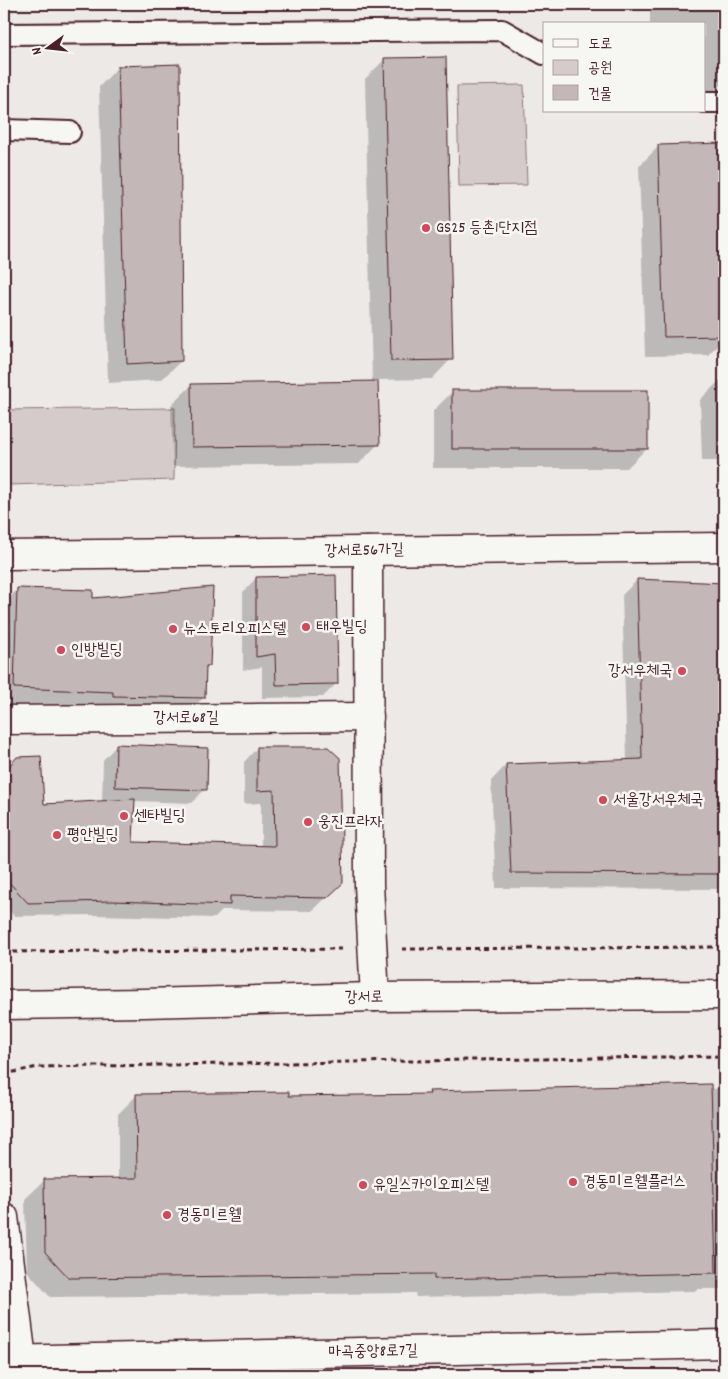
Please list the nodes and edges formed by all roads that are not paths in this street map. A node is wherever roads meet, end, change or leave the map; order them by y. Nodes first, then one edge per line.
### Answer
1 (4, 34) edge
2 (543, 53) edge
3 (706, 102) edge
4 (724, 102) edge
5 (4, 130) edge
6 (70, 132) dead end
7 (724, 547) edge
8 (368, 551) junction
9 (4, 556) edge
10 (369, 717) junction
11 (4, 720) edge
12 (724, 995) edge
13 (375, 997) junction
14 (4, 1005) edge
15 (4, 1217) edge
16 (724, 1344) edge
17 (16, 1365) edge

1 - 2 lane
3 - 4 lane
5 - 6 lane
7 - 8 street, 강서로56가길
8 - 9 street, 강서로56가길
8 - 10 street
10 - 11 street, 강서로68길
10 - 13 street
12 - 13 street, 강서로
13 - 14 street, 강서로
15 - 17 street
16 - 17 street, 마곡중앙8로7길

